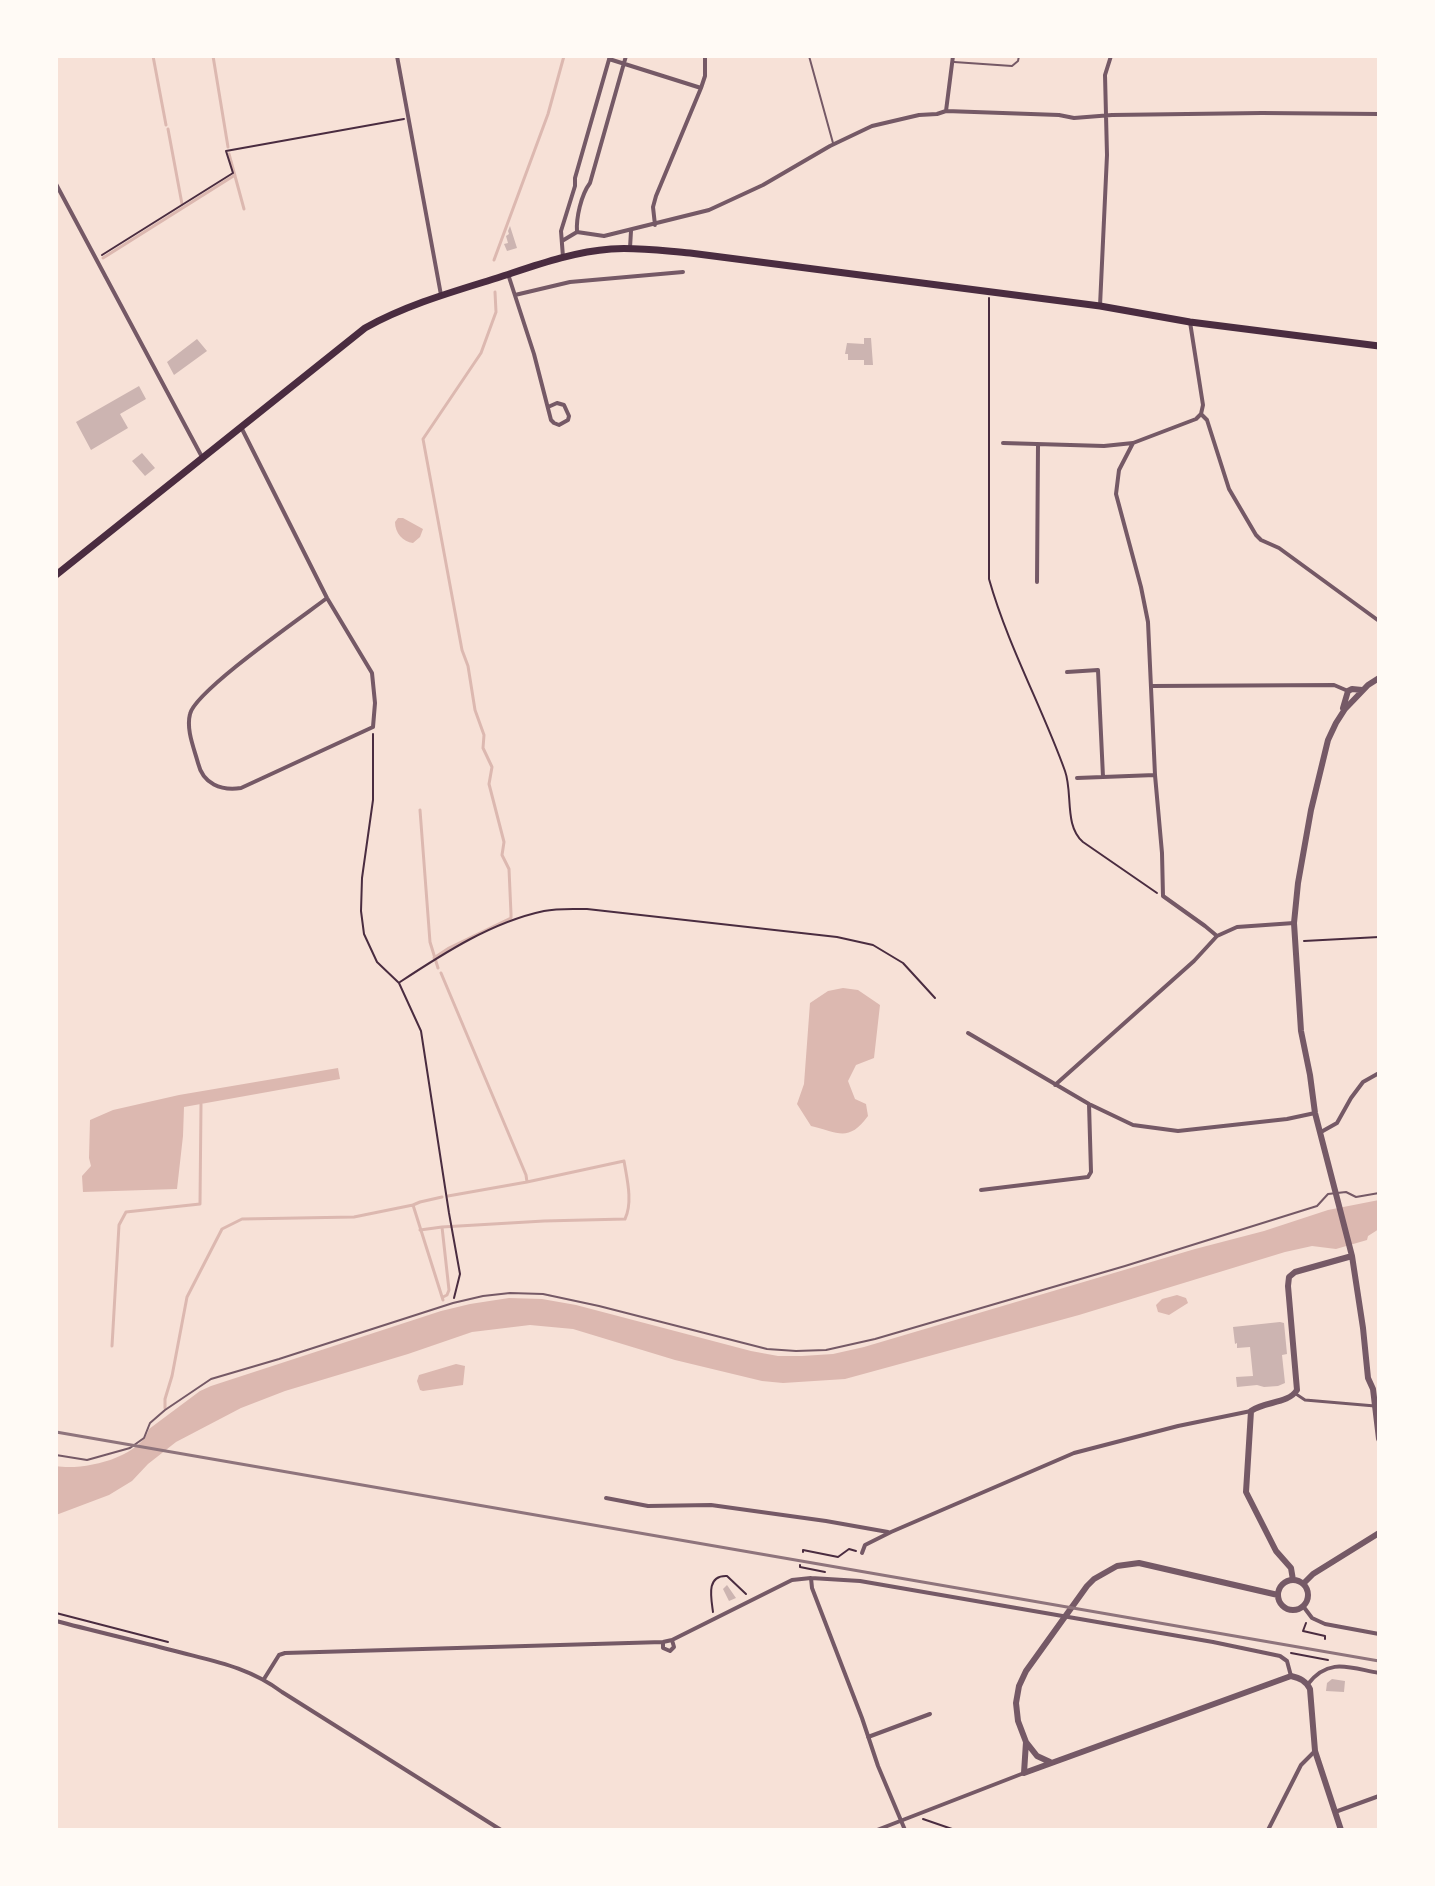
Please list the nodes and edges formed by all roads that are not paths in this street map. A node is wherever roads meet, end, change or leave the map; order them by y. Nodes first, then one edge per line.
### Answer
1 (397, 56) edge
2 (626, 56) edge
3 (705, 56) edge
4 (809, 56) edge
5 (1019, 56) edge
6 (1111, 56) edge
7 (610, 57) edge
8 (953, 59) edge
9 (624, 63) junction
10 (701, 88) junction
11 (946, 111) junction
12 (1379, 114) edge
13 (1106, 116) junction
14 (833, 145) junction
15 (56, 184) edge
16 (575, 186) junction
17 (586, 189) junction
18 (655, 225) junction
19 (631, 231) junction
20 (577, 232) junction
21 (562, 241) junction
22 (630, 248) junction
23 (563, 257) junction
24 (683, 272) dead end
25 (508, 274) junction
26 (441, 295) junction
27 (515, 295) junction
28 (1100, 306) junction
29 (1190, 322) junction
30 (1379, 346) edge
31 (548, 407) junction
32 (1201, 414) junction
33 (241, 427) junction
34 (1003, 443) dead end
35 (1133, 443) junction
36 (1038, 445) junction
37 (203, 457) junction
38 (56, 575) edge
39 (1037, 582) dead end
40 (327, 598) junction
41 (1379, 621) edge
42 (1067, 672) dead end
43 (1379, 678) edge
44 (1151, 686) junction
45 (1363, 690) junction
46 (1348, 691) junction
47 (1341, 715) junction
48 (1155, 775) junction
49 (1103, 777) junction
50 (1077, 778) dead end
51 (1294, 923) junction
52 (1217, 936) junction
53 (968, 1033) dead end
54 (1379, 1073) edge
55 (1055, 1085) junction
56 (1089, 1104) junction
57 (1315, 1113) junction
58 (1321, 1132) junction
59 (981, 1190) dead end
60 (1336, 1193) junction
61 (1379, 1193) edge
62 (1351, 1252) junction
63 (1296, 1394) junction
64 (1375, 1406) junction
65 (1251, 1411) junction
66 (1379, 1439) edge
67 (56, 1455) edge
68 (606, 1498) dead end
69 (891, 1532) junction
70 (1379, 1533) edge
71 (862, 1553) road end
72 (811, 1578) junction
73 (1293, 1580) junction
74 (1303, 1584) junction
75 (1278, 1595) junction
76 (1303, 1606) junction
77 (56, 1621) edge
78 (1379, 1634) edge
79 (672, 1640) junction
80 (663, 1642) junction
81 (1379, 1673) edge
82 (1291, 1676) junction
83 (264, 1679) junction
84 (1308, 1684) junction
85 (930, 1714) dead end
86 (868, 1737) junction
87 (1026, 1742) junction
88 (1315, 1751) junction
89 (1054, 1762) junction
90 (1024, 1773) junction
91 (1379, 1796) edge
92 (1335, 1812) junction
93 (900, 1820) junction
94 (501, 1830) edge
95 (877, 1830) edge
96 (905, 1830) edge
97 (1268, 1830) edge
98 (1341, 1830) edge

1 - 26 street
2 - 9 street
3 - 10 street
4 - 14 lane
5 - 8 lane
6 - 13 street
7 - 9 street
7 - 16 street
8 - 11 street
9 - 10 street
9 - 17 street
10 - 18 street
11 - 13 street
11 - 14 street
12 - 13 street
13 - 28 street
14 - 18 street
15 - 37 street
16 - 17 street
16 - 21 street
17 - 20 street
18 - 19 street
19 - 20 street
19 - 22 street
20 - 21 street
21 - 23 street
22 - 23 main road
22 - 28 main road
23 - 25 main road
24 - 27 street
25 - 26 main road
25 - 27 street
26 - 33 main road
27 - 31 street
28 - 29 main road
29 - 30 main road
29 - 32 street
31 - 31 street
32 - 35 street
32 - 41 street
33 - 37 main road
33 - 40 street
34 - 36 street
35 - 36 street
35 - 44 street
36 - 39 street
37 - 38 main road
40 - 40 street
42 - 49 street
43 - 45 street
44 - 46 street
44 - 48 street
45 - 46 street
45 - 47 street
46 - 47 street
47 - 51 street
48 - 49 street
48 - 52 street
49 - 50 street
51 - 52 street
51 - 57 street
52 - 55 street
53 - 55 street
54 - 58 street
55 - 56 street
56 - 57 street
56 - 59 street
57 - 58 street
58 - 60 street
60 - 61 lane
60 - 62 street
60 - 67 lane
62 - 63 street
62 - 64 street
63 - 64 street
63 - 65 street
64 - 66 street
65 - 69 street
65 - 73 street
68 - 69 street
69 - 71 street
70 - 74 street
72 - 79 street
72 - 82 street
72 - 86 street
73 - 74 street
73 - 75 street
74 - 76 street
75 - 76 street
75 - 87 street
76 - 78 street
77 - 83 street
79 - 80 street
79 - 80 street
80 - 83 street
81 - 84 street
82 - 84 street
82 - 89 street
83 - 94 street
84 - 88 street
85 - 86 street
86 - 93 street
87 - 89 street
87 - 90 street
88 - 92 street
88 - 97 street
89 - 90 street
90 - 93 street
91 - 92 street
92 - 98 street
93 - 95 street
93 - 96 street

